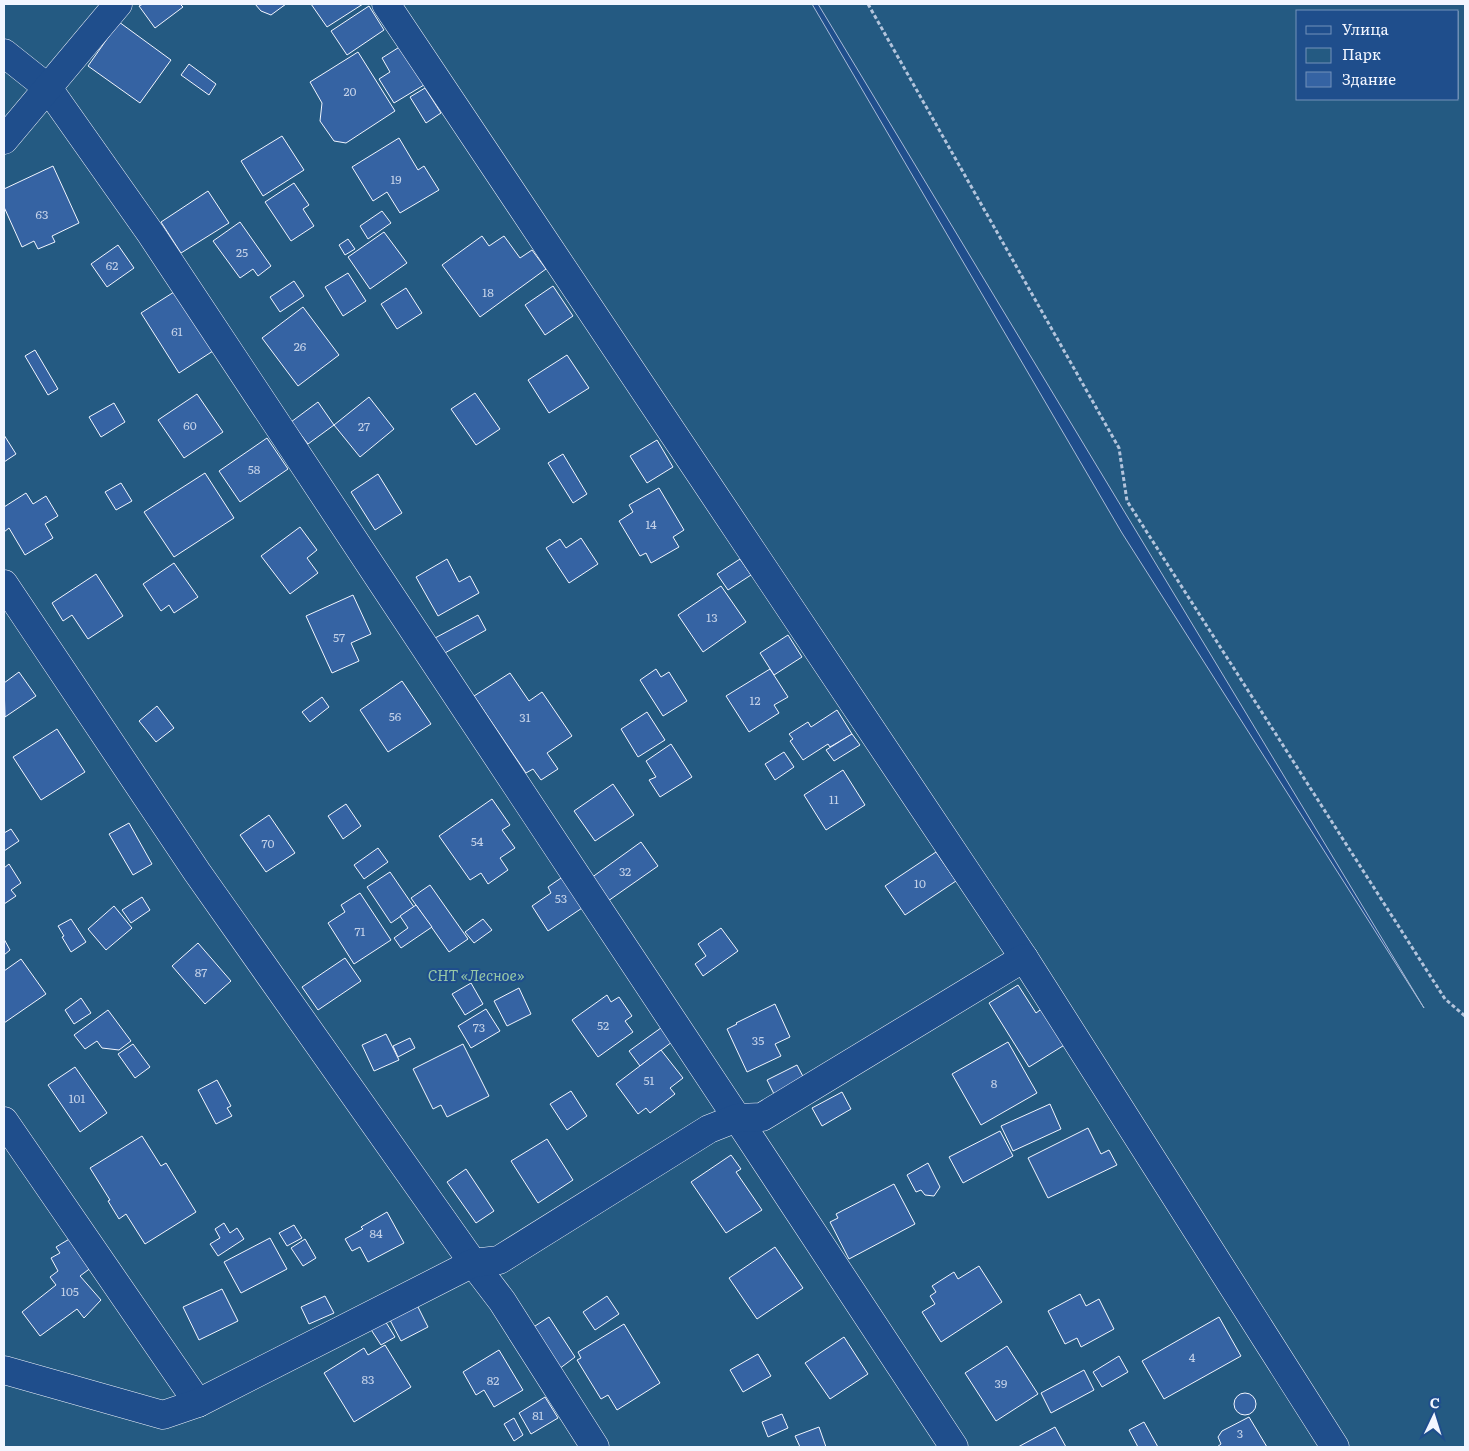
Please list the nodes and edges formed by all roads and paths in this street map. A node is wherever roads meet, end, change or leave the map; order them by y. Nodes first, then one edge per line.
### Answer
1 (118, 4) edge
2 (386, 4) edge
3 (868, 4) edge
4 (4, 53) edge
5 (48, 88) junction
6 (4, 140) edge
7 (4, 584) edge
8 (1024, 958) junction
9 (1465, 1016) edge
10 (737, 1118) junction
11 (4, 1121) edge
12 (473, 1263) junction
13 (4, 1370) edge
14 (198, 1403) junction
15 (595, 1447) edge
16 (954, 1447) edge
17 (1335, 1447) edge

1 - 5 street
2 - 8 street
3 - 9 path
4 - 5 street
5 - 6 street
5 - 10 street
7 - 12 street
8 - 10 street
8 - 17 street
10 - 12 street
10 - 16 street
11 - 14 street
12 - 14 street
12 - 15 street
13 - 14 street

